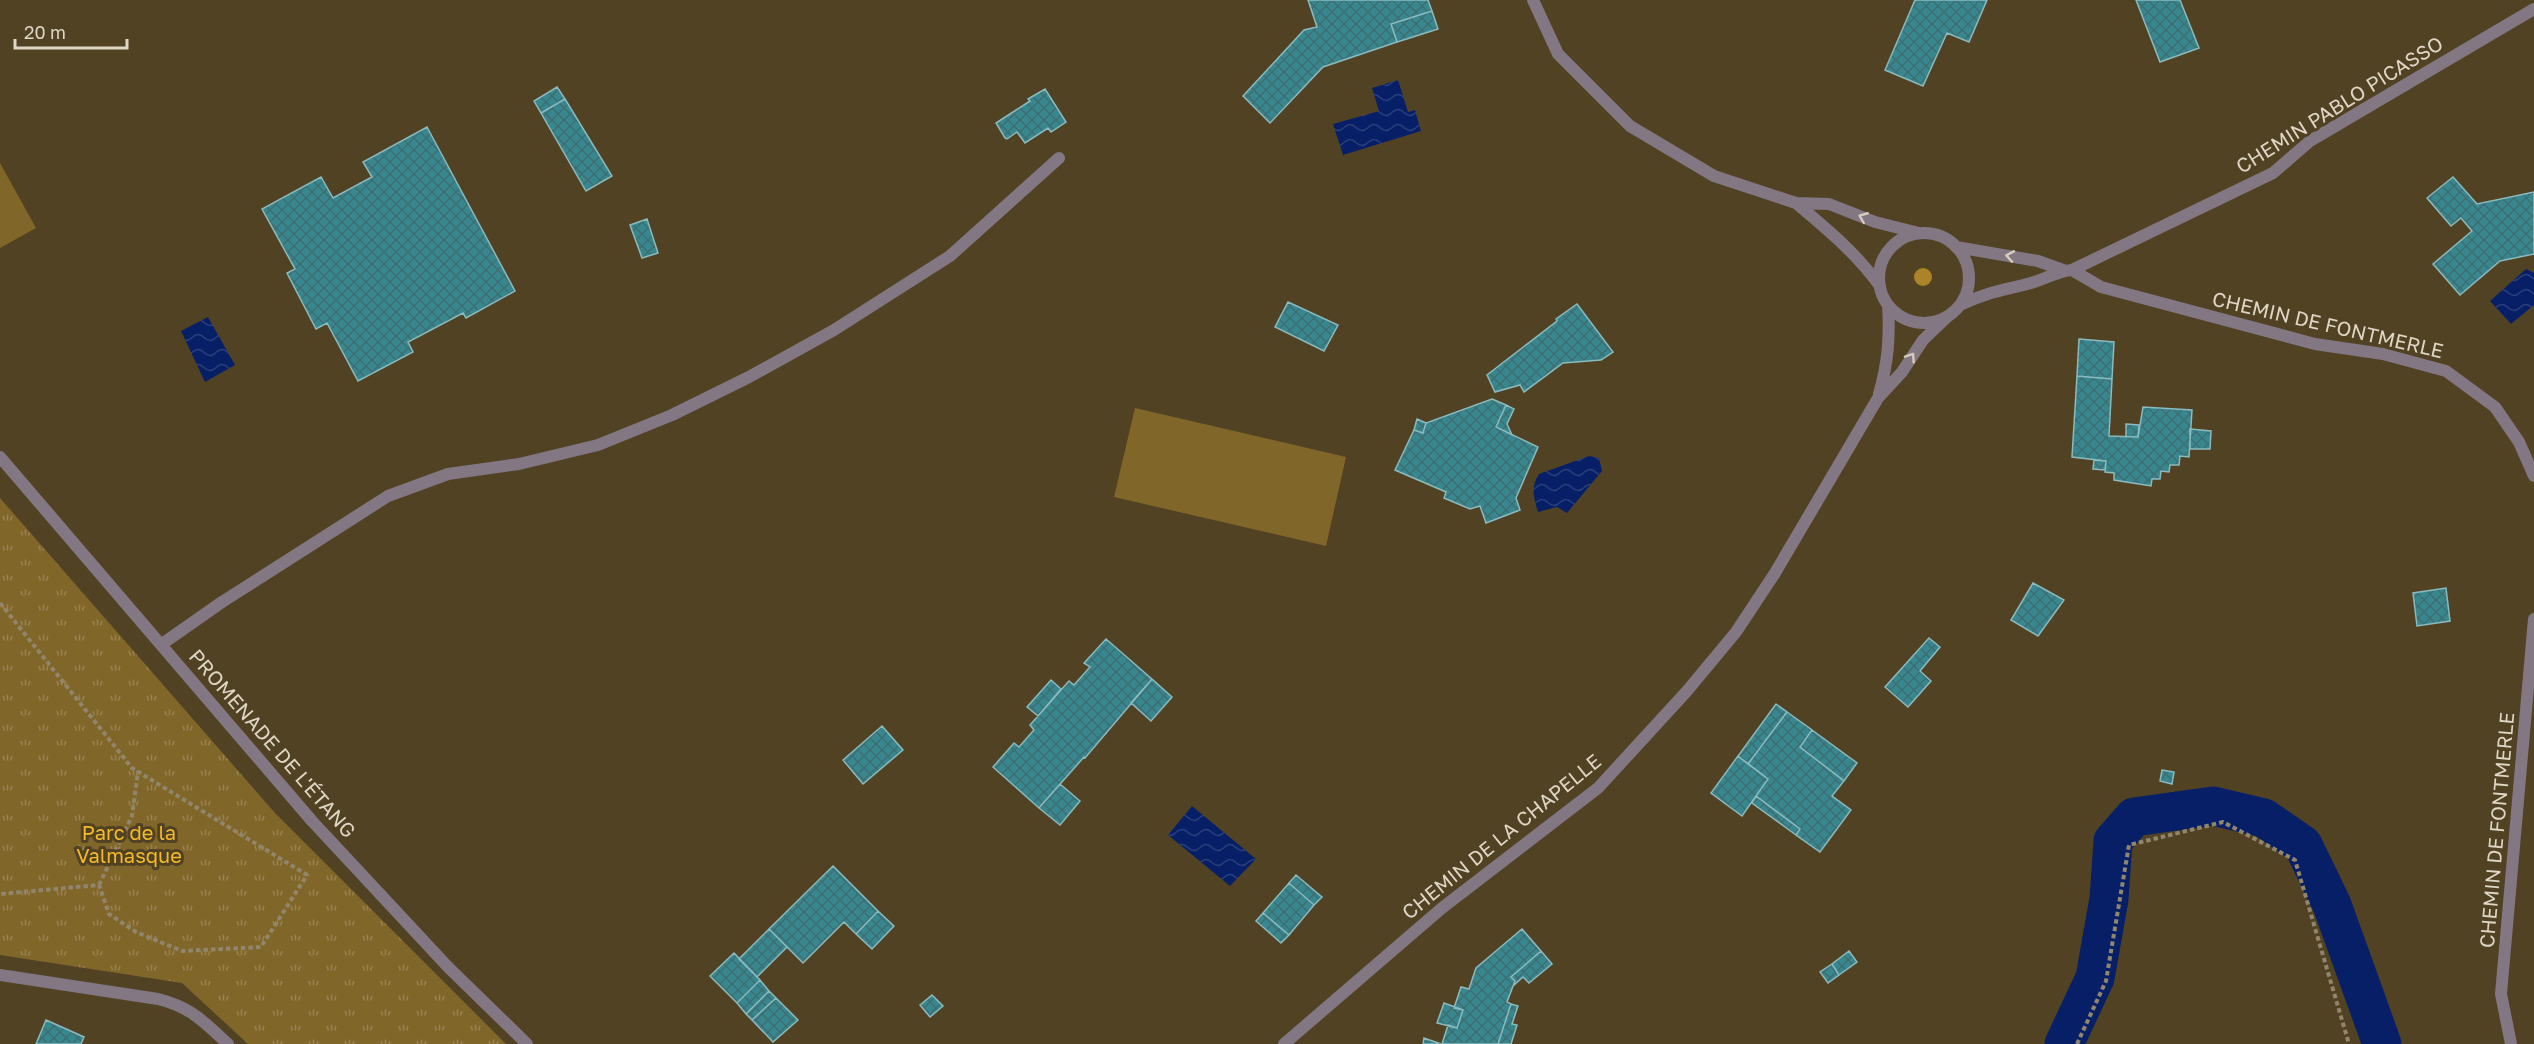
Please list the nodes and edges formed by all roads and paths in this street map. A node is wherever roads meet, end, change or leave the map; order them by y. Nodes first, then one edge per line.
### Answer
1 (1533, 0) edge
2 (2534, 9) edge
3 (1059, 158) dead end
4 (1796, 204) junction
5 (1919, 233) junction
6 (1956, 247) junction
7 (2068, 270) junction
8 (1880, 286) junction
9 (1962, 304) junction
10 (1888, 305) junction
11 (1946, 318) junction
12 (1878, 398) junction
13 (0, 458) edge
14 (2534, 476) edge
15 (0, 603) edge
16 (2534, 619) edge
17 (162, 644) junction
18 (138, 771) junction
19 (99, 885) junction
20 (0, 894) edge
21 (0, 975) edge
22 (228, 1044) edge
23 (527, 1044) edge
24 (1284, 1044) edge
25 (2077, 1044) edge
26 (2349, 1044) edge
27 (2511, 1044) edge

1 - 4 street
2 - 7 street, CHEMIN PABLO PICASSO
3 - 17 street
5 -> 4 street
4 - 8 street
5 - 6 street
5 - 8 street
7 -> 6 street
6 - 9 street
7 - 9 street, CHEMIN PABLO PICASSO
7 - 14 street, CHEMIN DE FONTMERLE
8 - 10 street
9 - 11 street
10 - 11 street
10 - 12 street, CHEMIN DE LA CHAPELLE
12 -> 11 street, CHEMIN DE LA CHAPELLE
12 - 24 street, CHEMIN DE LA CHAPELLE
13 - 17 street, PROMENADE DE L'ÉTANG
15 - 18 path
16 - 27 street, CHEMIN DE FONTMERLE
17 - 23 street, PROMENADE DE L'ÉTANG
18 - 19 path
18 - 19 path
19 - 20 path
21 - 22 street
25 - 26 path

